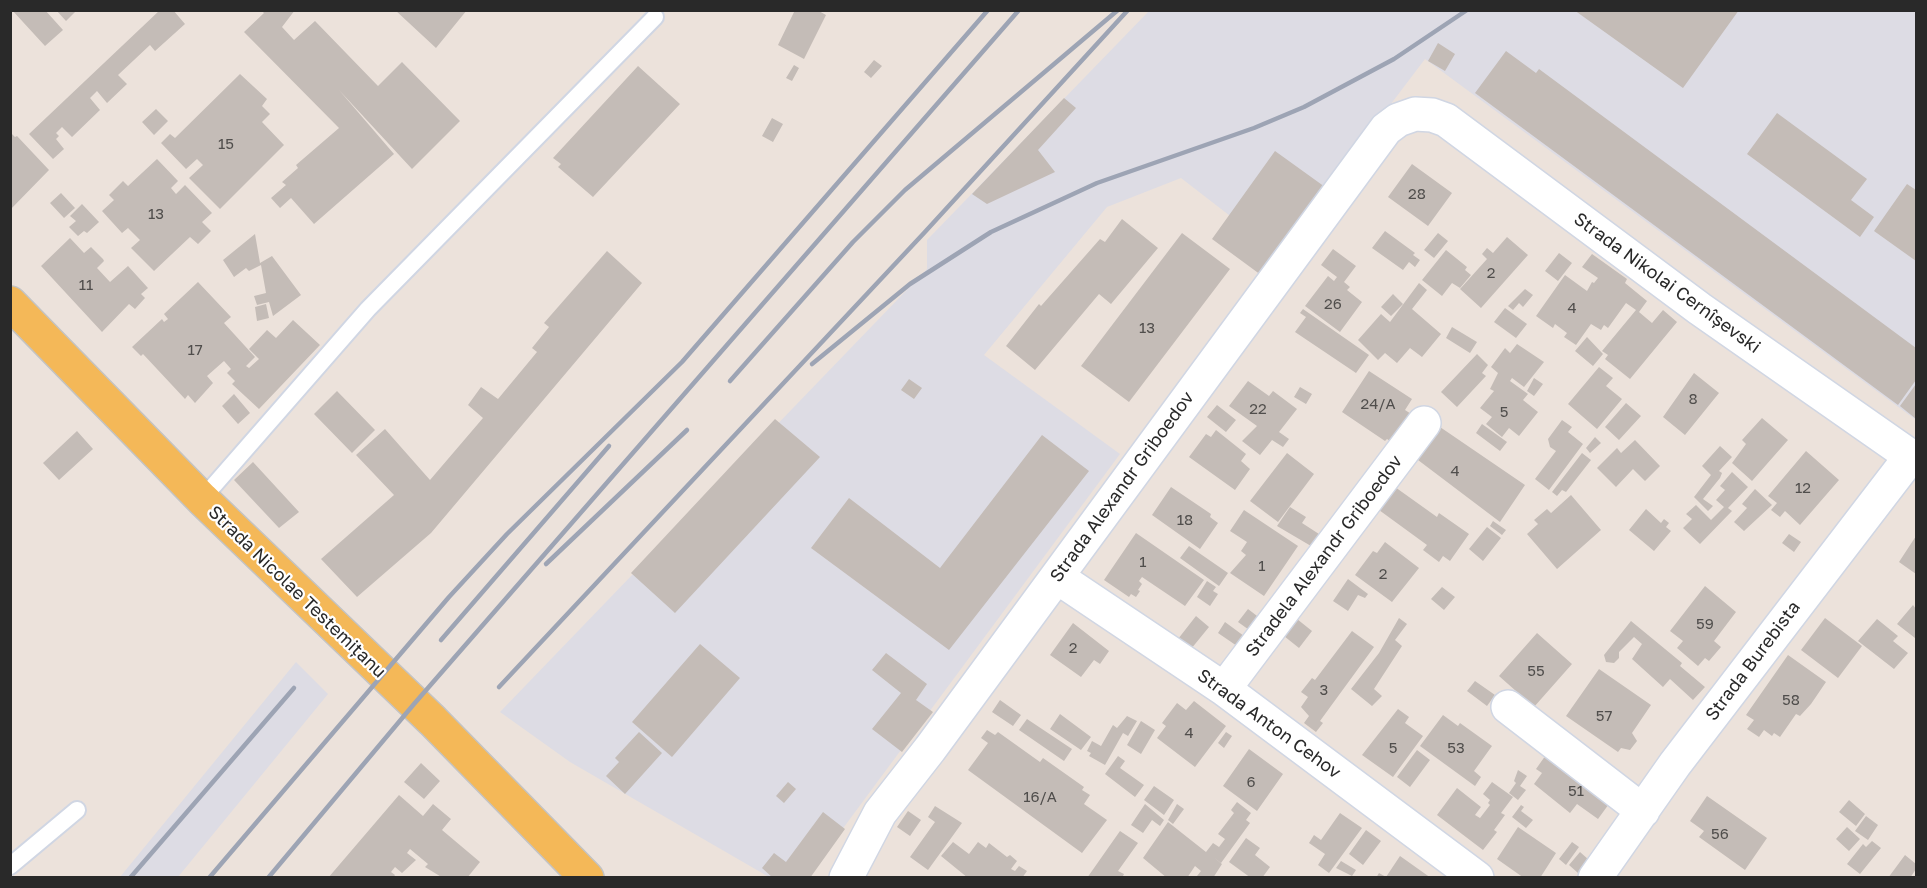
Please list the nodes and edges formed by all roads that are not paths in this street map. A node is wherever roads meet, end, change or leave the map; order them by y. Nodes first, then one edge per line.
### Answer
1 (655, 17) dead end
2 (1416, 114) joint
3 (10, 303) edge
4 (1424, 423) dead end
5 (1915, 455) edge
6 (202, 499) junction
7 (1057, 577) junction
8 (1224, 689) junction
9 (1508, 707) dead end
10 (76, 810) dead end
11 (1643, 811) junction
12 (10, 866) edge
13 (1607, 874) edge
14 (587, 878) edge
15 (846, 878) edge
16 (1477, 878) edge

1 - 6 lane
2 - 5 street, Strada Nikolai Cernîșevski
2 - 7 street, Strada Alexandr Griboedov
3 - 6 main road, Strada Nicolae Testemițanu
4 - 8 street, Stradela Alexandr Griboedov
5 - 11 street, Strada Burebista
6 - 14 main road, Strada Nicolae Testemițanu
7 - 8 street, Strada Anton Cehov
7 - 15 street, Strada Alexandr Griboedov
8 - 16 street, Strada Anton Cehov
9 - 11 street
10 - 12 lane
11 - 13 street, Strada Burebista

